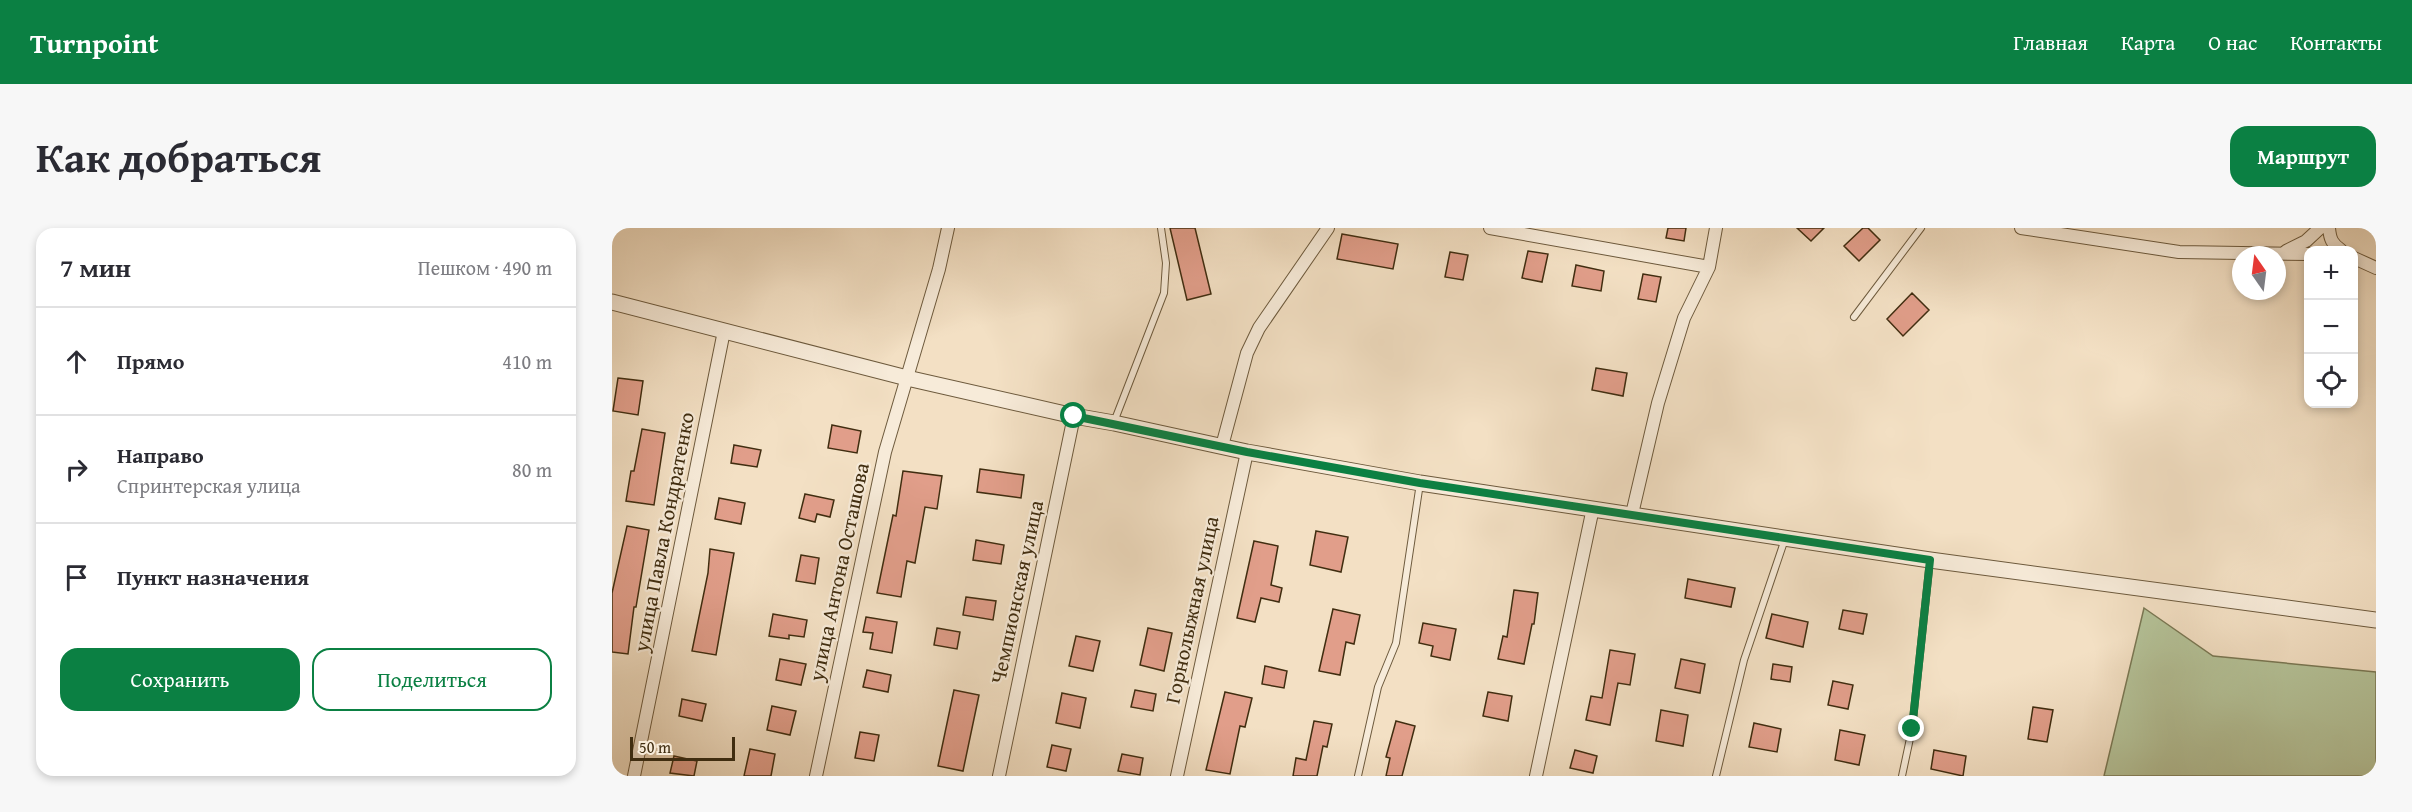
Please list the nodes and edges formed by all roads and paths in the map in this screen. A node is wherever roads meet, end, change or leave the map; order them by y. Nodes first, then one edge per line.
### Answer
1 (948, 228) edge
2 (1161, 228) edge
3 (1328, 228) edge
4 (1490, 228) edge
5 (1716, 228) edge
6 (1921, 228) edge
7 (2021, 228) edge
8 (2319, 228) edge
9 (2329, 228) edge
10 (2334, 246) edge
11 (2286, 251) edge
12 (2232, 252) edge
13 (2286, 252) edge
14 (2304, 254) edge
15 (2358, 260) edge
16 (1709, 267) junction
17 (2376, 268) edge
18 (612, 303) edge
19 (1854, 317) dead end
20 (724, 332) junction
21 (907, 378) junction
22 (1074, 416) junction
23 (1114, 423) junction
24 (1222, 446) junction
25 (1247, 452) junction
26 (1420, 483) junction
27 (1593, 508) junction
28 (1632, 514) junction
29 (1785, 538) junction
30 (1930, 560) junction
31 (2376, 620) edge
32 (634, 776) edge
33 (816, 776) edge
34 (999, 776) edge
35 (1177, 776) edge
36 (1358, 776) edge
37 (1536, 776) edge
38 (1716, 776) edge
39 (1902, 776) edge

1 - 21 street, улица Антона Осташова
2 - 23 lane
3 - 24 street
4 - 16 street
5 - 16 street
6 - 19 lane
7 - 12 street
8 - 11 street
9 - 10 street
13 - 14 street
15 - 17 street
16 - 28 street
18 - 20 street
20 - 21 street
20 - 32 street, улица Павла Кондратенко
21 - 22 street
21 - 33 street, улица Антона Осташова
22 - 23 street
22 - 34 street, Чемпионская улица
23 - 24 street
24 - 25 street
25 - 26 street
25 - 35 street, Горнолыжная улица
26 - 27 street
26 - 36 lane
27 - 28 street
27 - 37 street
28 - 29 street
29 - 30 street
29 - 38 lane
30 - 31 street
30 - 39 lane

